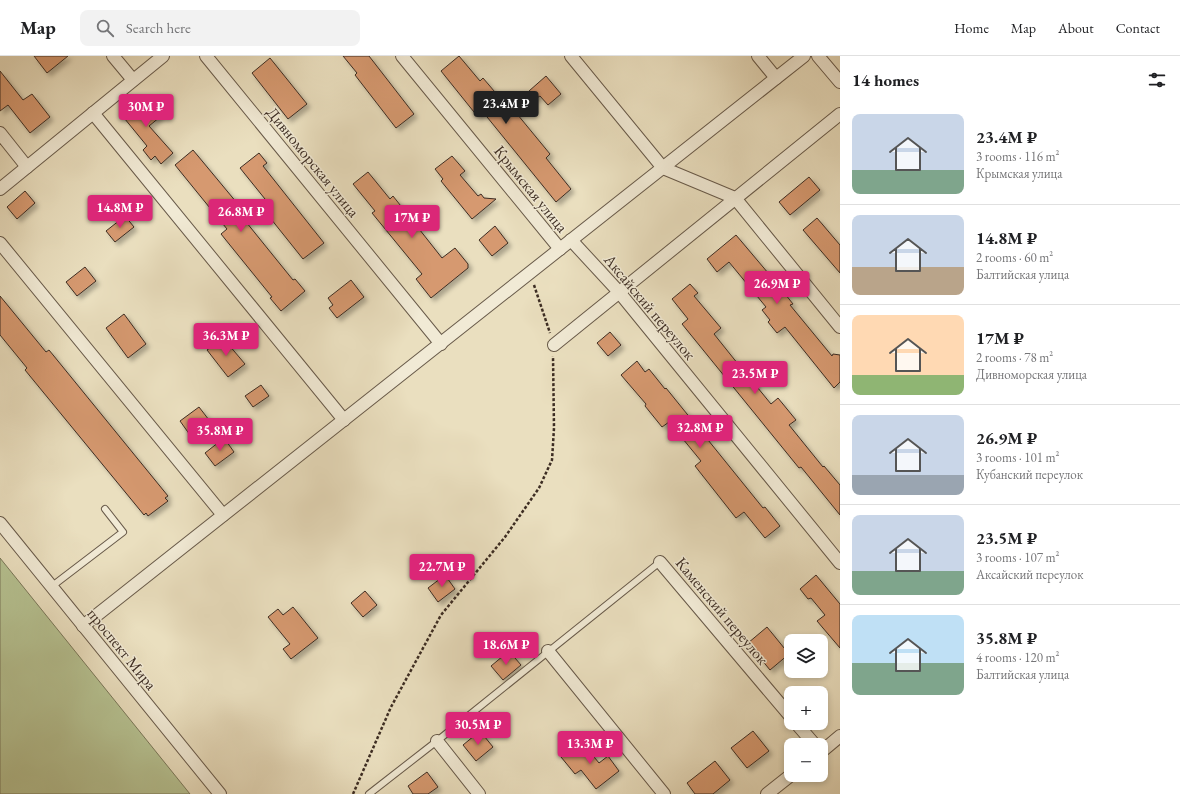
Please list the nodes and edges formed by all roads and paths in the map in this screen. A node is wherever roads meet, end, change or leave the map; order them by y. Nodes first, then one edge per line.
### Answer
1 (113, 56) edge
2 (163, 56) edge
3 (206, 56) edge
4 (402, 56) edge
5 (571, 56) edge
6 (758, 56) edge
7 (804, 56) edge
8 (818, 56) edge
9 (776, 78) junction
10 (133, 80) junction
11 (840, 82) edge
12 (93, 113) junction
13 (840, 114) edge
14 (0, 133) edge
15 (27, 167) junction
16 (663, 168) junction
17 (0, 189) edge
18 (735, 198) junction
19 (571, 240) junction
20 (0, 243) edge
21 (560, 249) junction
22 (530, 273) junction
23 (620, 292) junction
24 (840, 327) edge
25 (441, 344) junction
26 (554, 345) junction
27 (344, 420) junction
28 (105, 509) dead end
29 (223, 516) junction
30 (0, 523) edge
31 (660, 562) joint
32 (840, 563) edge
33 (51, 587) junction
34 (83, 626) junction
35 (548, 651) junction
36 (784, 709) edge
37 (802, 730) edge
38 (840, 736) edge
39 (809, 738) edge
40 (437, 741) junction
41 (828, 746) edge
42 (784, 781) edge
43 (220, 794) edge
44 (353, 794) edge
45 (369, 794) edge
46 (479, 794) edge
47 (664, 794) edge
48 (767, 794) edge

1 - 10 street
2 - 10 street
3 - 25 street, Дивноморская улица
4 - 21 street, Крымская улица
5 - 16 street
6 - 9 street
7 - 9 street
8 - 11 street
9 - 16 street
10 - 12 street
12 - 15 street
12 - 27 street
13 - 18 street
14 - 15 street
15 - 17 street
16 - 18 street
16 - 19 street
18 - 23 street
18 - 24 street
19 - 21 street
19 - 23 street, Аксайский переулок
20 - 29 street
21 - 22 street
22 - 25 street
22 - 26 path
23 - 26 street
23 - 32 street, Аксайский переулок
25 - 27 street
26 - 44 path
27 - 29 street
28 - 33 lane
29 - 34 street
30 - 33 street, проспект Мира
31 - 35 lane
31 - 36 street, Каменский переулок
33 - 34 street, проспект Мира
34 - 43 street, проспект Мира
35 - 40 lane
35 - 47 street
37 - 39 street
38 - 41 street
40 - 45 lane
40 - 46 street
42 - 48 street

